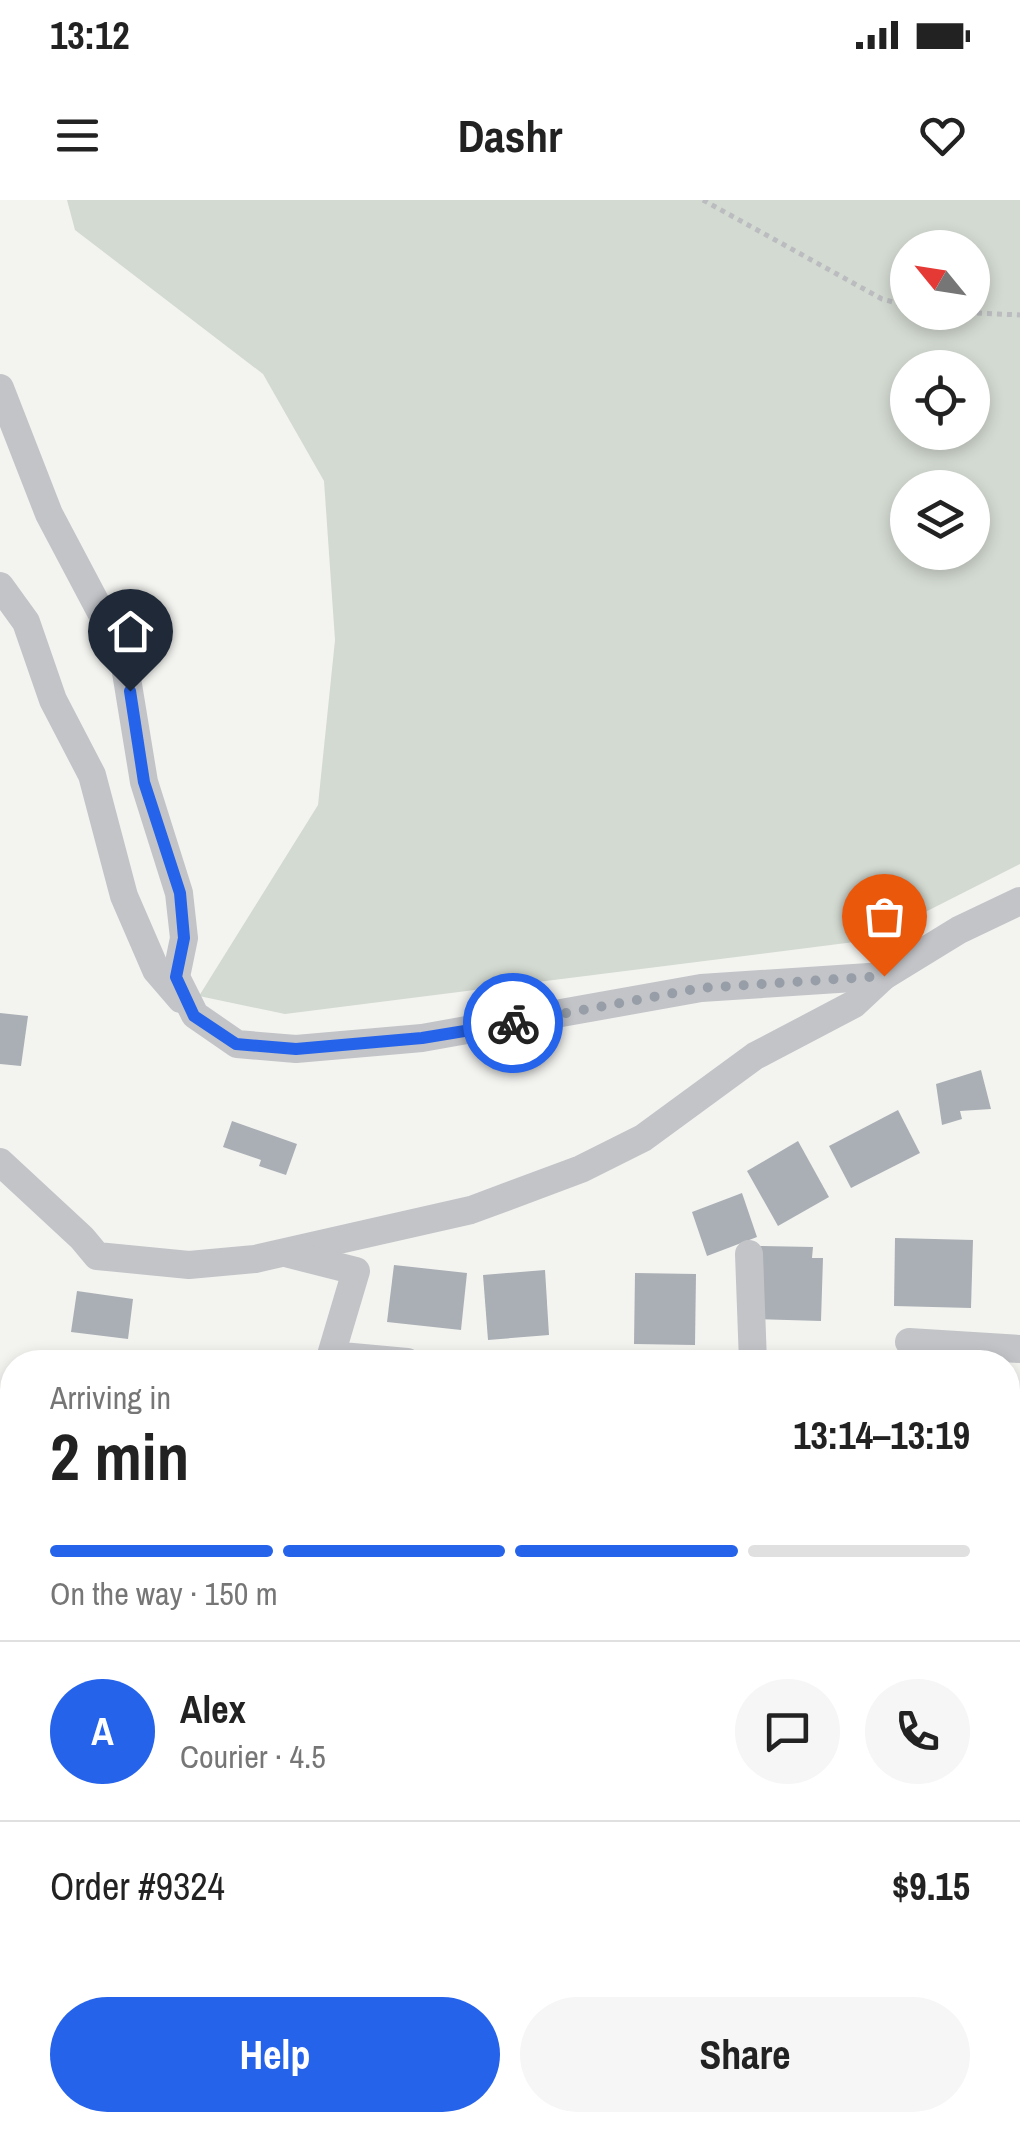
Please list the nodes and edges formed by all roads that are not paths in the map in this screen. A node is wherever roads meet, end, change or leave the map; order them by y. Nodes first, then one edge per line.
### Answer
1 (0, 388) edge
2 (0, 586) edge
3 (1020, 901) edge
4 (884, 976) junction
5 (194, 1016) junction
6 (0, 1162) edge
7 (282, 1252) junction
8 (748, 1254) dead end
9 (908, 1342) dead end
10 (1020, 1349) edge
11 (332, 1350) edge
12 (752, 1350) edge

1 - 5 street
2 - 5 street
3 - 4 street
4 - 5 street
4 - 7 street
6 - 7 street
7 - 11 street
8 - 12 street
9 - 10 street

